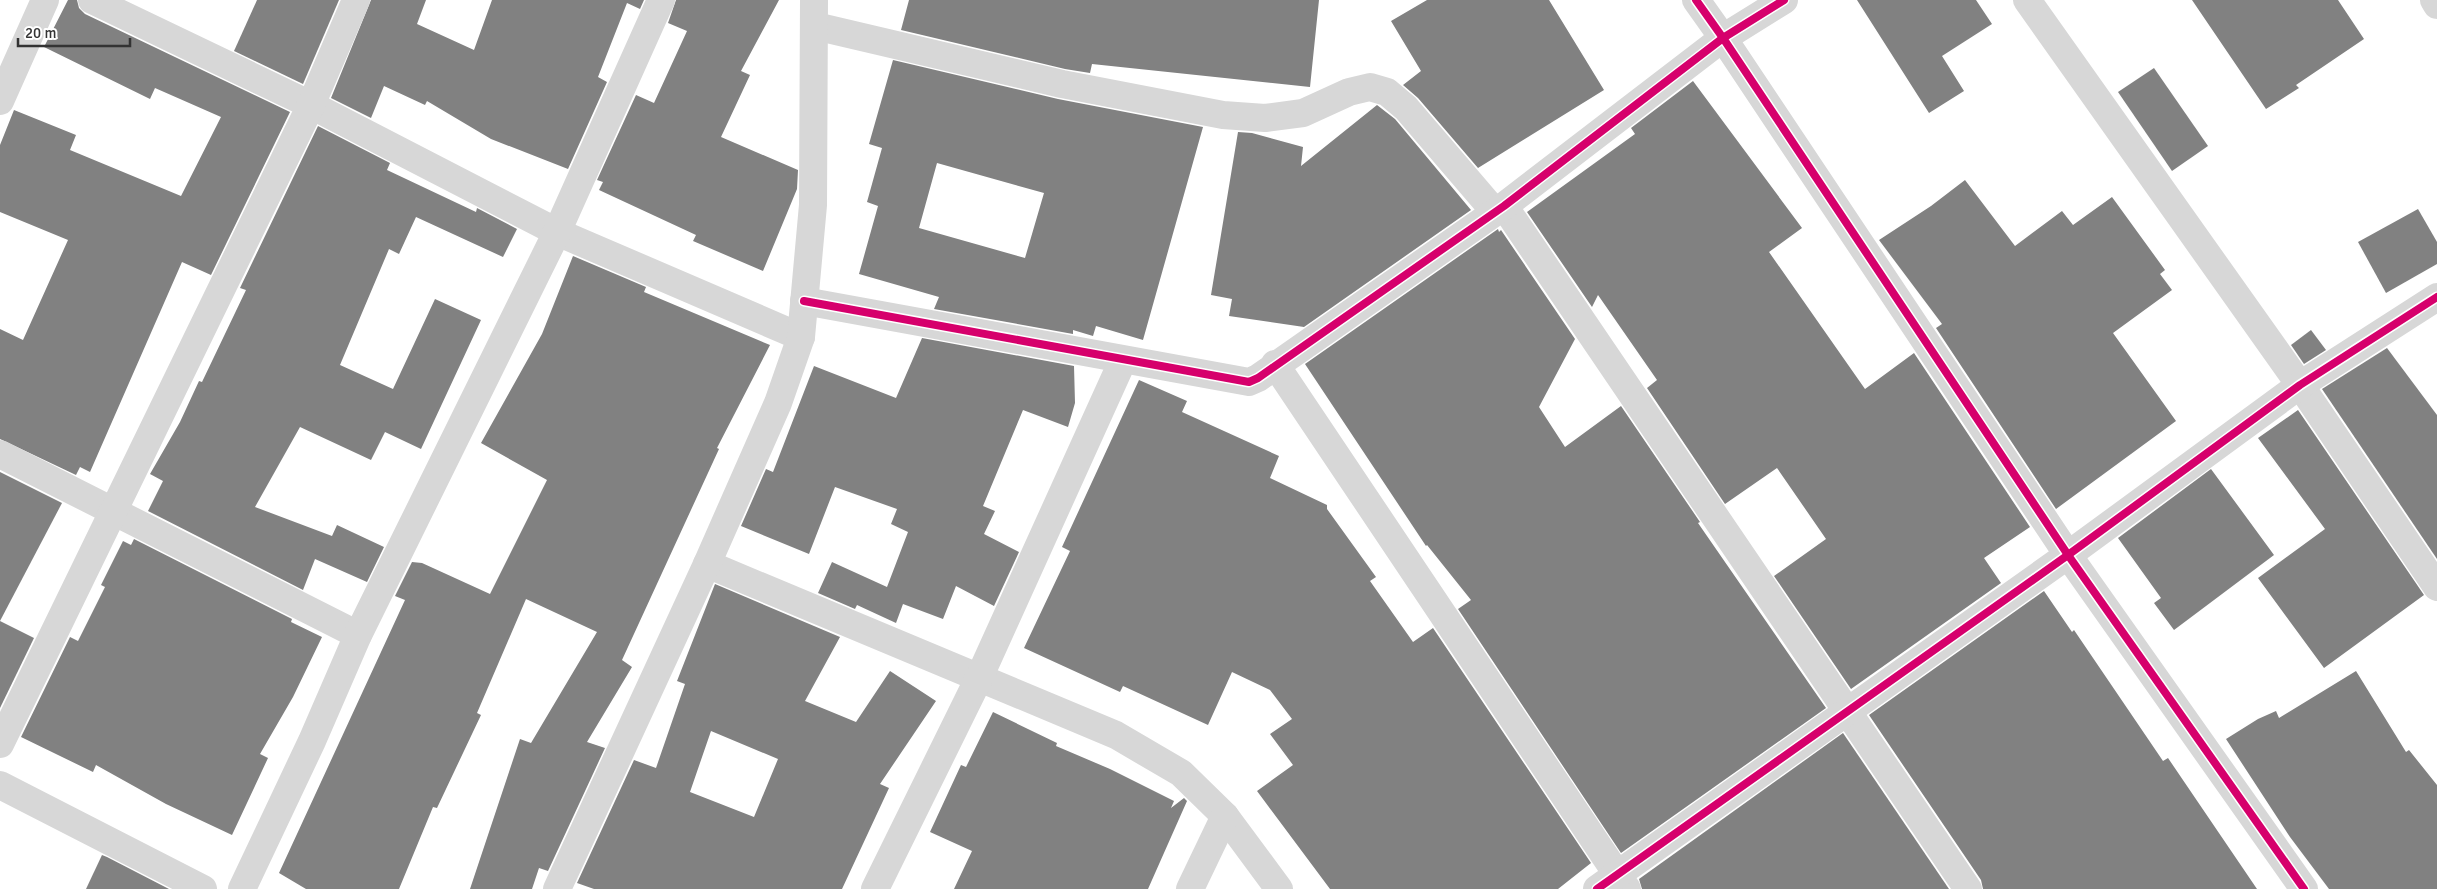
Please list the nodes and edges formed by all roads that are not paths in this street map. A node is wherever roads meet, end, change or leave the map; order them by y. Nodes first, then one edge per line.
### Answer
1 (45, 0) edge
2 (92, 0) edge
3 (356, 0) edge
4 (661, 0) edge
5 (1696, 0) edge
6 (1784, 0) edge
7 (2027, 0) edge
8 (2434, 0) edge
9 (2437, 5) edge
10 (814, 13) edge
11 (1724, 38) junction
12 (0, 101) edge
13 (311, 104) junction
14 (1499, 209) junction
15 (557, 232) junction
16 (2437, 297) edge
17 (804, 301) junction
18 (801, 337) junction
19 (1123, 360) junction
20 (1275, 364) junction
21 (2300, 385) junction
22 (0, 454) edge
23 (115, 511) junction
24 (2068, 555) junction
25 (707, 564) junction
26 (2437, 587) edge
27 (358, 635) junction
28 (978, 678) junction
29 (1846, 711) junction
30 (0, 744) edge
31 (0, 785) edge
32 (1225, 816) junction
33 (1614, 884) edge
34 (203, 889) edge
35 (242, 889) edge
36 (557, 889) edge
37 (874, 889) edge
38 (1190, 889) edge
39 (1279, 889) edge
40 (1968, 889) edge
41 (2304, 889) edge

1 - 12 street
2 - 13 street
3 - 13 street
4 - 15 street
5 - 11 street
6 - 11 street
7 - 21 street
8 - 9 street
10 - 14 street
10 - 17 street
11 - 14 street
11 - 24 street
13 - 15 street
13 - 23 street
14 - 20 street
14 - 29 street
15 - 18 street
15 - 27 street
16 - 21 street
17 - 18 street
17 - 19 street
18 - 25 street
19 - 20 street
19 - 28 street
20 - 33 street
21 - 24 street
21 - 26 street
22 - 23 street
23 - 27 street
23 - 30 street
24 - 29 street
24 - 41 street
25 - 28 street
25 - 36 street
27 - 35 street
28 - 32 street
28 - 37 street
29 - 33 street
29 - 40 street
31 - 34 street
32 - 38 street
32 - 39 street

